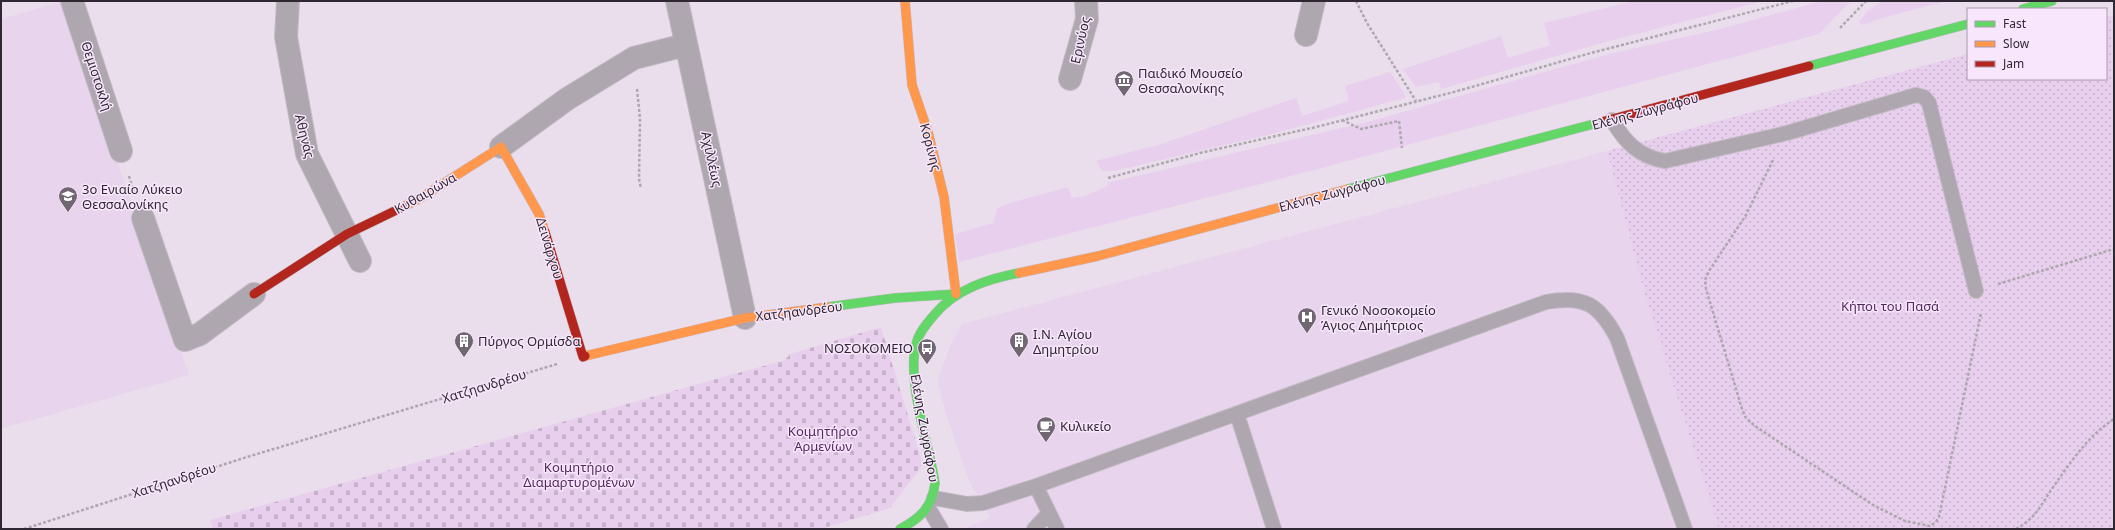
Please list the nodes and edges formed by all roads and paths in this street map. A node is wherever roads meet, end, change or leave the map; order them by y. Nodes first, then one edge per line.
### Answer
1 (72, 1) edge
2 (288, 1) edge
3 (676, 1) edge
4 (906, 1) edge
5 (1086, 1) edge
6 (1314, 1) edge
7 (1356, 1) edge
8 (1793, 1) edge
9 (2052, 1) edge
10 (2027, 8) edge
11 (1967, 24) edge
12 (1306, 35) dead end
13 (685, 45) junction
14 (634, 58) junction
15 (1070, 79) dead end
16 (1416, 101) junction
17 (1342, 120) junction
18 (1612, 120) junction
19 (1399, 121) dead end
20 (1787, 133) junction
21 (501, 147) junction
22 (121, 151) joint
23 (1108, 178) dead end
24 (641, 188) dead end
25 (142, 218) joint
26 (347, 234) junction
27 (2114, 249) edge
28 (360, 262) dead end
29 (1976, 291) junction
30 (254, 294) joint
31 (956, 294) junction
32 (745, 318) junction
33 (583, 357) junction
34 (1238, 414) junction
35 (2114, 419) edge
36 (1036, 486) junction
37 (931, 503) junction
38 (1049, 512) junction
39 (24, 529) edge
40 (900, 529) edge
41 (941, 529) edge
42 (1034, 529) edge
43 (1057, 529) edge
44 (1274, 529) edge
45 (1685, 529) edge
46 (2016, 529) edge

1 - 22 street, Θεμιστοκλή
2 - 26 street, Αθηνάς
3 - 13 street, Αχιλλέως
4 - 31 main road, Κορίνης
5 - 15 street, Ερινύος
6 - 12 street
7 - 16 path
8 - 16 path
9 - 10 main road
11 - 18 main road, Ελένης Ζωγράφου
13 - 14 street
13 - 32 street, Αχιλλέως
14 - 21 street
14 - 24 path
16 - 17 path
17 - 19 path
17 - 23 path
18 - 20 lane
18 - 31 main road, Ελένης Ζωγράφου
20 - 29 lane
20 - 29 path
21 - 26 main road, Κυθαιρώνα
21 - 33 main road, Δεινάρχου
22 - 25 path
25 - 30 street
26 - 28 street, Αθηνάς
26 - 30 main road, Κυθαιρώνα
27 - 29 path
31 - 32 main road, Χατζηανδρέου
31 - 37 main road, Ελένης Ζωγράφου
32 - 33 main road, Χατζηανδρέου
33 - 39 path, Χατζηανδρέου
34 - 36 lane
34 - 44 lane
34 - 45 lane
35 - 46 path
36 - 37 lane
36 - 38 lane
37 - 40 main road
37 - 41 lane
38 - 42 lane
38 - 43 lane

